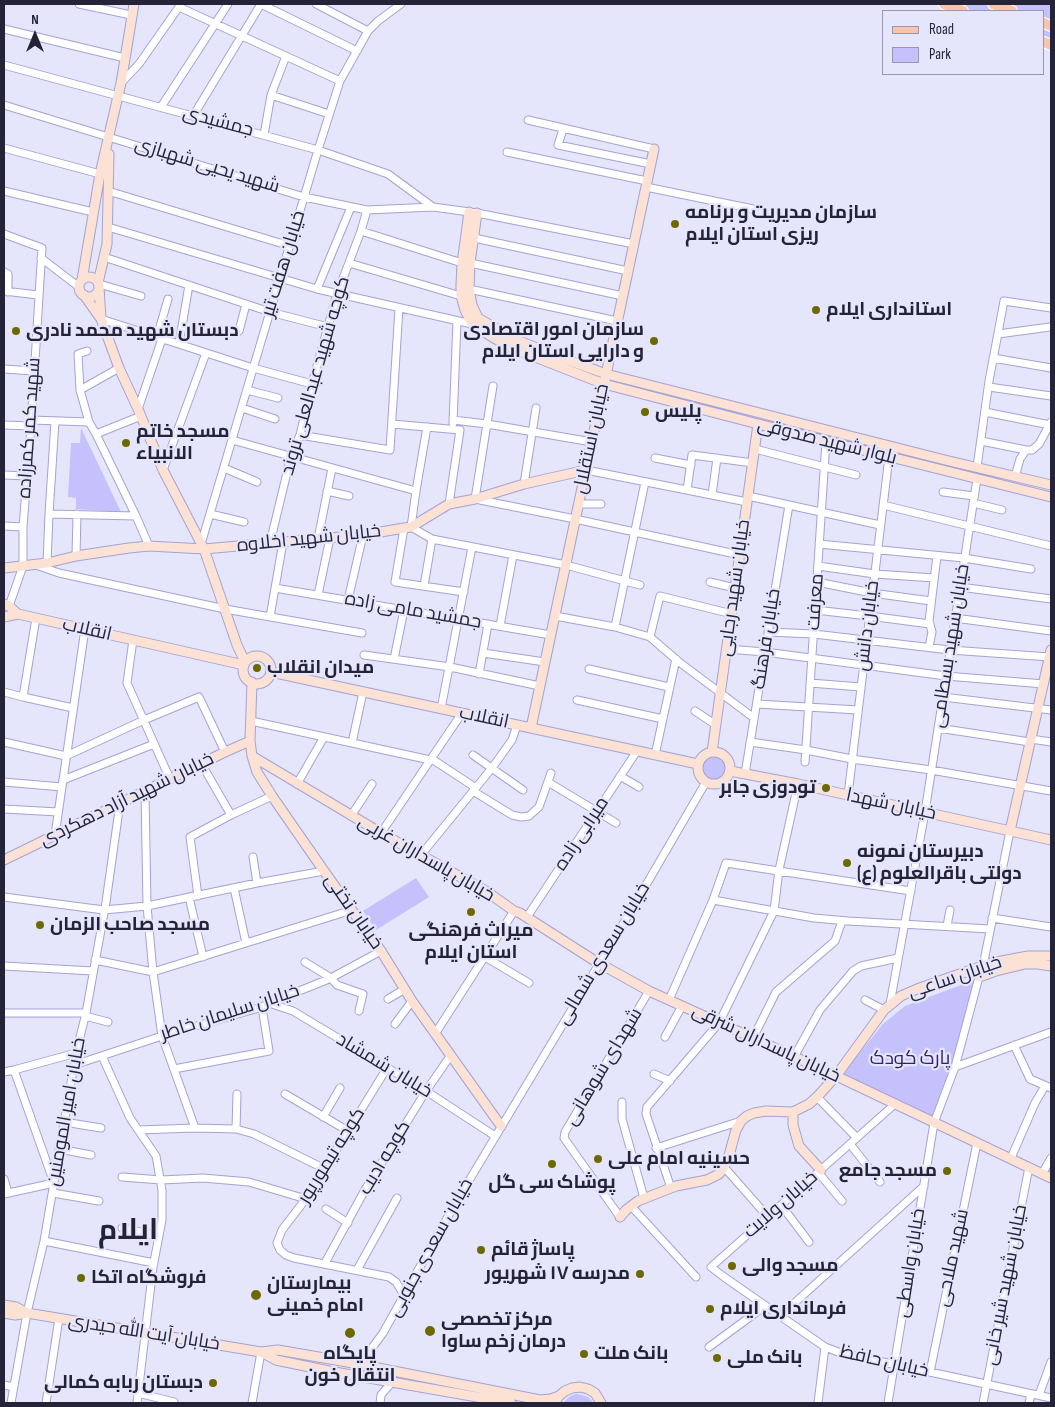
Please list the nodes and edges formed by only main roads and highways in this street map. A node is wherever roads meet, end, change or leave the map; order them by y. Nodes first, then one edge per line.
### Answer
1 (944, 4) edge
2 (993, 4) edge
3 (959, 10) edge
4 (1009, 10) edge

1 - 3 main road
2 - 4 main road

